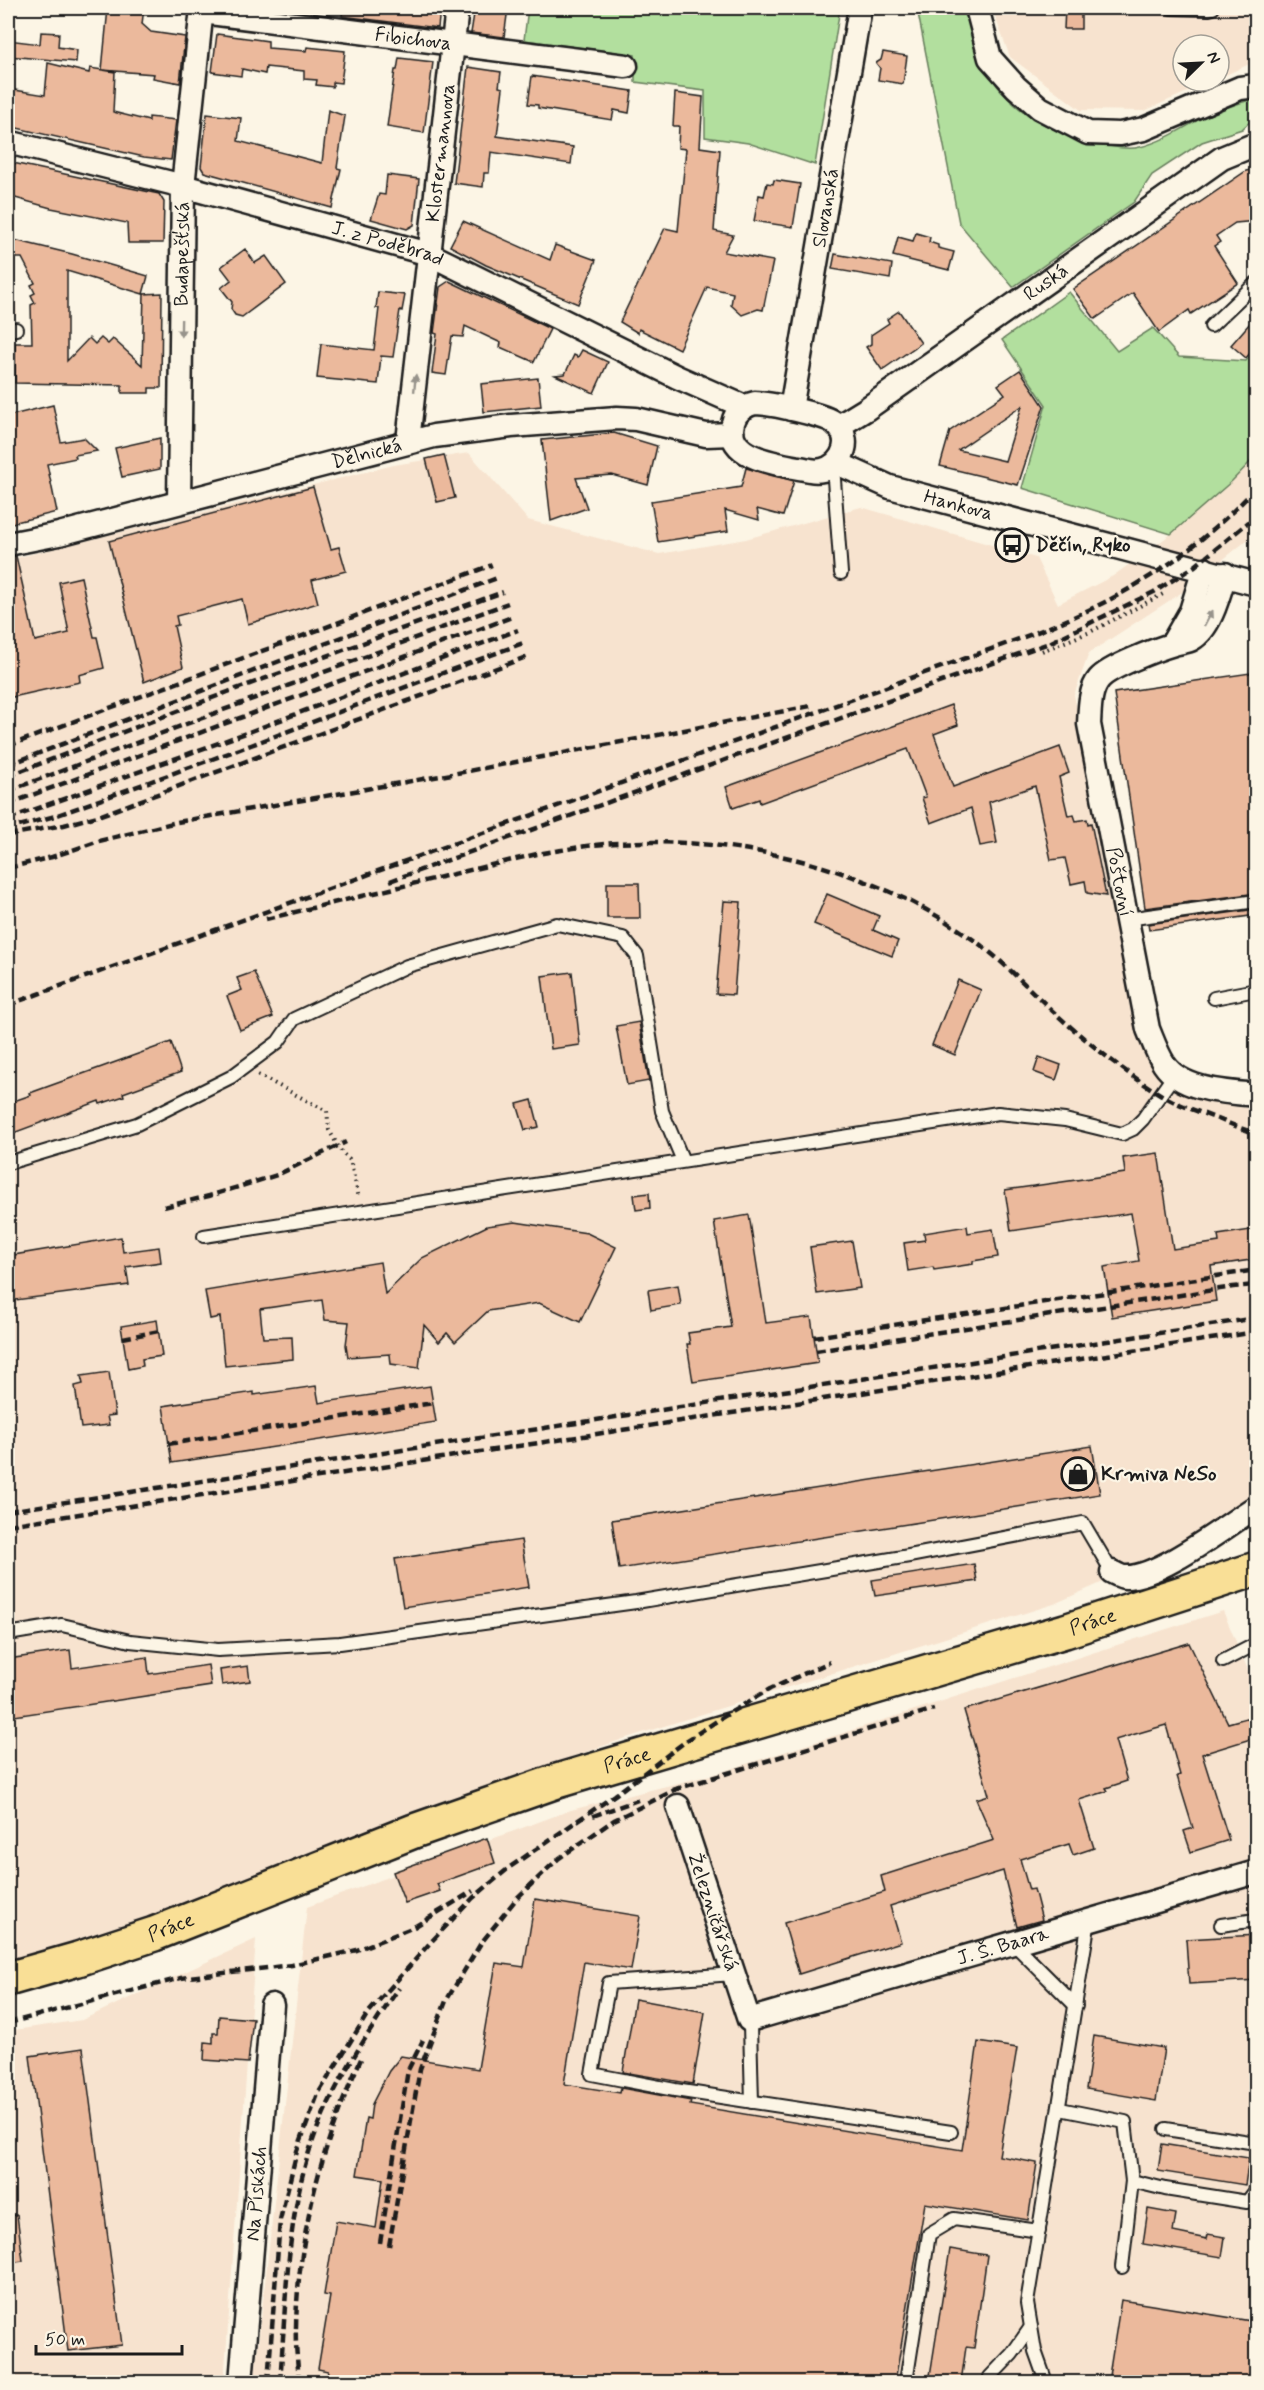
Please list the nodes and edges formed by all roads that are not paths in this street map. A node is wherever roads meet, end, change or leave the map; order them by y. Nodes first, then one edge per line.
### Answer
1 (457, 8) edge
2 (860, 8) edge
3 (977, 8) edge
4 (1172, 8) edge
5 (1213, 8) edge
6 (202, 10) edge
7 (454, 46) junction
8 (626, 66) dead end
9 (1257, 86) edge
10 (8, 142) edge
11 (1257, 144) edge
12 (183, 186) junction
13 (429, 254) junction
14 (1257, 284) edge
15 (1211, 326) dead end
16 (745, 406) junction
17 (791, 410) junction
18 (839, 426) junction
19 (732, 434) junction
20 (408, 441) junction
21 (835, 465) junction
22 (179, 502) junction
23 (8, 544) edge
24 (1215, 572) junction
25 (841, 573) dead end
26 (1257, 584) edge
27 (1257, 901) edge
28 (1127, 919) junction
29 (1257, 990) edge
30 (1214, 998) dead end
31 (1174, 1074) junction
32 (1257, 1095) edge
33 (683, 1161) junction
34 (8, 1163) edge
35 (204, 1236) dead end
36 (1257, 1507) edge
37 (1257, 1569) edge
38 (1112, 1572) joint
39 (8, 1634) edge
40 (1257, 1644) edge
41 (1223, 1661) dead end
42 (678, 1806) dead end
43 (1257, 1872) edge
44 (1089, 1920) junction
45 (1257, 1920) edge
46 (1221, 1925) dead end
47 (1013, 1943) junction
48 (734, 1974) junction
49 (8, 1979) edge
50 (272, 2005) dead end
51 (1076, 2006) junction
52 (750, 2023) junction
53 (752, 2102) junction
54 (1060, 2109) junction
55 (1166, 2129) dead end
56 (951, 2132) dead end
57 (1257, 2143) edge
58 (1132, 2181) junction
59 (1257, 2190) edge
60 (1039, 2231) junction
61 (1122, 2267) dead end
62 (1031, 2327) junction
63 (241, 2382) edge
64 (906, 2382) edge
65 (989, 2382) edge
66 (1046, 2382) edge

1 - 7 street, Klostermannova
2 - 17 street, Slovanská
3 - 9 street
4 - 5 lane
6 - 7 street, Fibichova
6 - 12 street, Budapešťská
7 - 8 street, Fibichova
7 - 13 street, Klostermannova
10 - 12 street, J. z Poděbrad
11 - 18 street, Ruská
12 - 13 street, J. z Poděbrad
12 -> 22 street, Budapešťská
13 - 16 street, J. z Poděbrad
20 -> 13 street, Klostermannova
14 - 15 lane
16 - 17 street
16 - 19 street
17 - 18 street
18 - 21 street
19 - 20 street, Dělnická
19 - 21 street
20 - 22 street, Dělnická
21 - 24 street, Hankova
21 - 25 lane
22 - 23 street, Dělnická
24 - 26 street, Hankova
24 - 28 street, Poštovní
27 - 28 lane
28 - 31 street, Poštovní
29 - 30 lane
31 - 32 street
31 - 33 lane
33 - 34 lane
33 - 35 lane
36 - 38 street, Práce
37 - 49 main road, Práce
38 - 39 lane
40 - 41 lane
42 - 48 street, Železničářská
43 - 44 street, J. Š. Baara
44 - 47 street, J. Š. Baara
44 - 51 lane
45 - 46 lane
47 - 51 lane
47 - 52 street, J. Š. Baara
48 - 52 street, Železničářská
48 - 53 lane
50 - 63 street, Na Pískách
51 - 54 lane
52 - 53 lane
53 - 56 lane
54 - 58 lane
54 - 60 lane
55 - 57 lane
58 - 59 lane
58 - 61 lane
60 - 62 lane
60 - 64 lane
62 - 65 lane
62 - 66 lane

